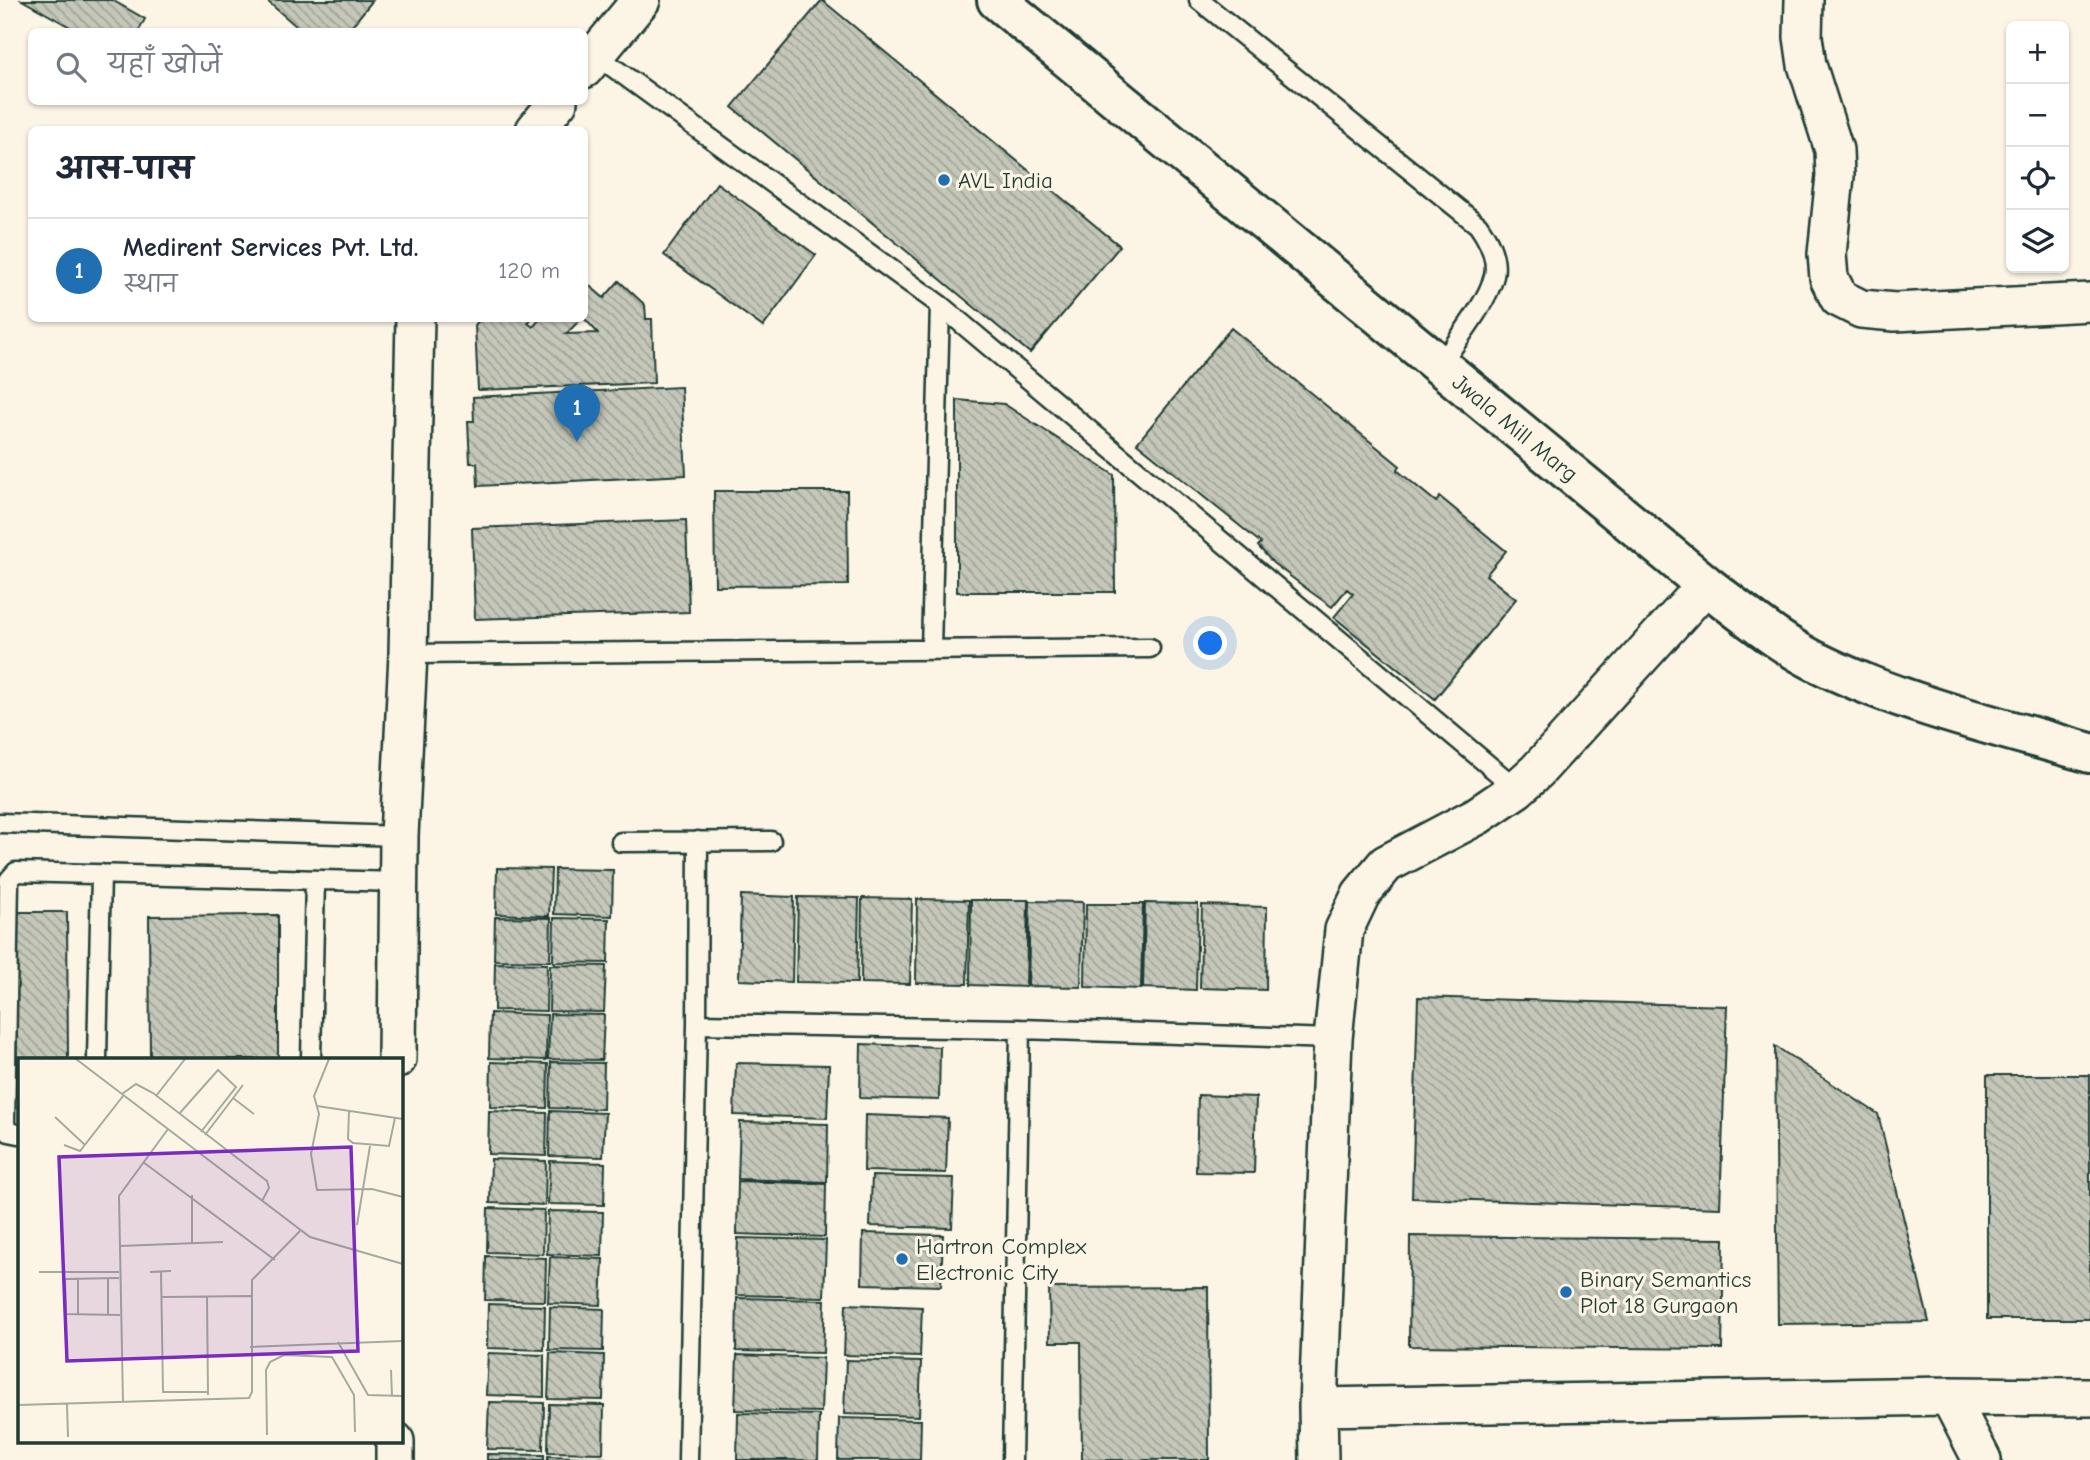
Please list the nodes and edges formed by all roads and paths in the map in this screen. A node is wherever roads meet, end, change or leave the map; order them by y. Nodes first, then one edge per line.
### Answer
1 (641, 0) edge
2 (997, 0) edge
3 (1199, 0) edge
4 (1804, 0) edge
5 (590, 62) edge
6 (556, 105) edge
7 (539, 126) edge
8 (2090, 302) edge
9 (940, 305) junction
10 (415, 322) edge
11 (1440, 366) junction
12 (1706, 585) junction
13 (1150, 648) dead end
14 (931, 649) junction
15 (408, 654) junction
16 (2090, 753) edge
17 (1517, 789) junction
18 (0, 824) edge
19 (399, 836) junction
20 (698, 841) junction
21 (771, 841) dead end
22 (621, 842) dead end
23 (101, 874) junction
24 (315, 880) junction
25 (399, 882) junction
26 (697, 1024) junction
27 (1020, 1029) junction
28 (1334, 1039) junction
29 (97, 1058) edge
30 (311, 1058) edge
31 (397, 1058) edge
32 (18, 1134) edge
33 (1949, 1396) junction
34 (2090, 1397) edge
35 (1318, 1407) junction
36 (395, 1442) edge
37 (395, 1460) edge
38 (688, 1460) edge
39 (1012, 1460) edge
40 (1319, 1460) edge
41 (1982, 1460) edge

1 - 5 street
2 - 11 street, Jwala Mill Marg
3 - 11 lane
4 - 8 street
5 - 9 lane
6 - 7 street
9 - 14 lane
9 - 17 lane
10 - 15 street
11 - 12 street, Jwala Mill Marg
12 - 16 street, Jwala Mill Marg
12 - 17 street
13 - 14 lane
14 - 15 lane
15 - 19 street
17 - 28 street
18 - 19 lane
19 - 25 street
20 - 21 lane
20 - 22 lane
20 - 26 lane
23 - 24 lane
23 - 29 lane
23 - 32 lane
24 - 25 lane
24 - 30 lane
25 - 31 street
26 - 27 lane
26 - 38 lane
27 - 28 lane
27 - 39 lane
28 - 35 street
33 - 34 street
33 - 35 street
33 - 41 street
35 - 40 street
36 - 37 street

